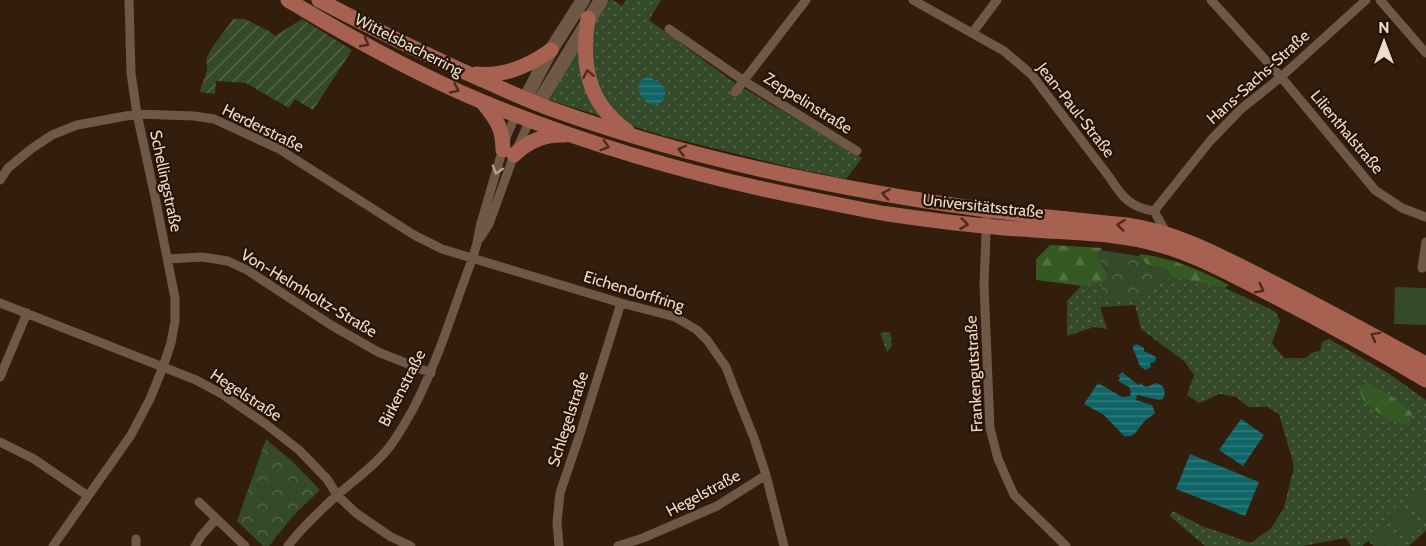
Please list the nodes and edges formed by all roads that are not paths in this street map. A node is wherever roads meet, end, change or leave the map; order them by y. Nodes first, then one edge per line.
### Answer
1 (129, 0) edge
2 (288, 0) edge
3 (320, 0) edge
4 (584, 0) edge
5 (601, 0) edge
6 (806, 0) edge
7 (913, 0) edge
8 (997, 0) edge
9 (1211, 0) edge
10 (1366, 0) edge
11 (1380, 0) edge
12 (588, 18) junction
13 (669, 28) dead end
14 (973, 33) junction
15 (551, 50) junction
16 (1426, 52) edge
17 (468, 74) junction
18 (1281, 77) junction
19 (744, 81) junction
20 (735, 92) dead end
21 (482, 101) junction
22 (532, 101) junction
23 (136, 114) junction
24 (523, 117) junction
25 (573, 136) junction
26 (634, 136) junction
27 (857, 151) dead end
28 (508, 152) junction
29 (0, 180) edge
30 (987, 210) junction
31 (1154, 211) junction
32 (1426, 217) edge
33 (986, 227) junction
34 (1167, 234) junction
35 (1426, 242) edge
36 (473, 257) junction
37 (168, 260) junction
38 (1422, 268) dead end
39 (0, 303) edge
40 (621, 303) junction
41 (27, 313) junction
42 (1426, 364) edge
43 (163, 367) junction
44 (431, 373) junction
45 (0, 377) edge
46 (1426, 381) edge
47 (0, 442) edge
48 (766, 475) junction
49 (337, 495) junction
50 (88, 496) junction
51 (199, 502) dead end
52 (216, 519) junction
53 (644, 542) edge
54 (54, 546) edge
55 (195, 546) edge
56 (245, 546) edge
57 (288, 546) edge
58 (411, 546) edge
59 (559, 546) edge
60 (618, 546) edge
61 (784, 546) edge
62 (1066, 546) edge

1 - 23 street, Schellingstraße
2 -> 21 main road, Wittelsbacherring
3 - 17 main road, Wittelsbacherring
4 - 15 main road
5 - 12 main road
6 - 19 street, Zeppelinstraße
7 - 14 street, Jean-Paul-Straße
8 - 14 street
9 - 18 street, Lilienthalstraße
10 - 18 street, Hans-Sachs-Straße
11 - 16 street
12 - 22 main road
26 -> 12 main road
13 - 19 street, Zeppelinstraße
14 - 31 street, Jean-Paul-Straße
15 - 17 main road
15 - 22 main road
17 - 22 main road, Wittelsbacherring
18 - 31 street, Hans-Sachs-Straße
18 - 32 street, Lilienthalstraße
19 - 20 street, Zeppelinstraße
19 - 27 street, Zeppelinstraße
21 - 24 main road, Wittelsbacherring
21 - 28 main road
22 - 24 main road
22 - 26 main road, Universitätsstraße
23 - 29 street, Herderstraße
23 - 36 street, Herderstraße
23 - 37 street, Schellingstraße
24 - 25 main road, Universitätsstraße
24 - 28 street, Birkenstraße
24 - 28 street, Birkenstraße
25 - 28 main road
25 -> 33 main road, Universitätsstraße
30 -> 26 main road, Universitätsstraße
28 - 36 street, Birkenstraße
30 - 33 street, Frankengutstraße
34 -> 30 main road, Universitätsstraße
31 - 34 street
33 -> 46 main road, Universitätsstraße
33 - 62 street, Frankengutstraße
42 -> 34 main road, Universitätsstraße
35 - 38 street
36 - 40 street, Eichendorffring
36 - 44 street, Birkenstraße
37 - 43 street, Schellingstraße
37 - 44 street, Von-Helmholtz-Straße
39 - 41 street, Hegelstraße
40 - 48 street, Eichendorffring
40 - 59 street, Schlegelstraße
41 - 43 street, Hegelstraße
41 - 45 street
43 - 49 street, Hegelstraße
43 - 50 street, Schellingstraße
44 - 49 street, Birkenstraße
47 - 50 street
48 - 53 street, Hegelstraße
48 - 61 street, Eichendorffring
49 - 57 street, Birkenstraße
49 - 58 street, Hegelstraße
50 - 54 street, Schellingstraße
51 - 52 street
52 - 55 street
52 - 56 street
53 - 60 street, Hegelstraße

